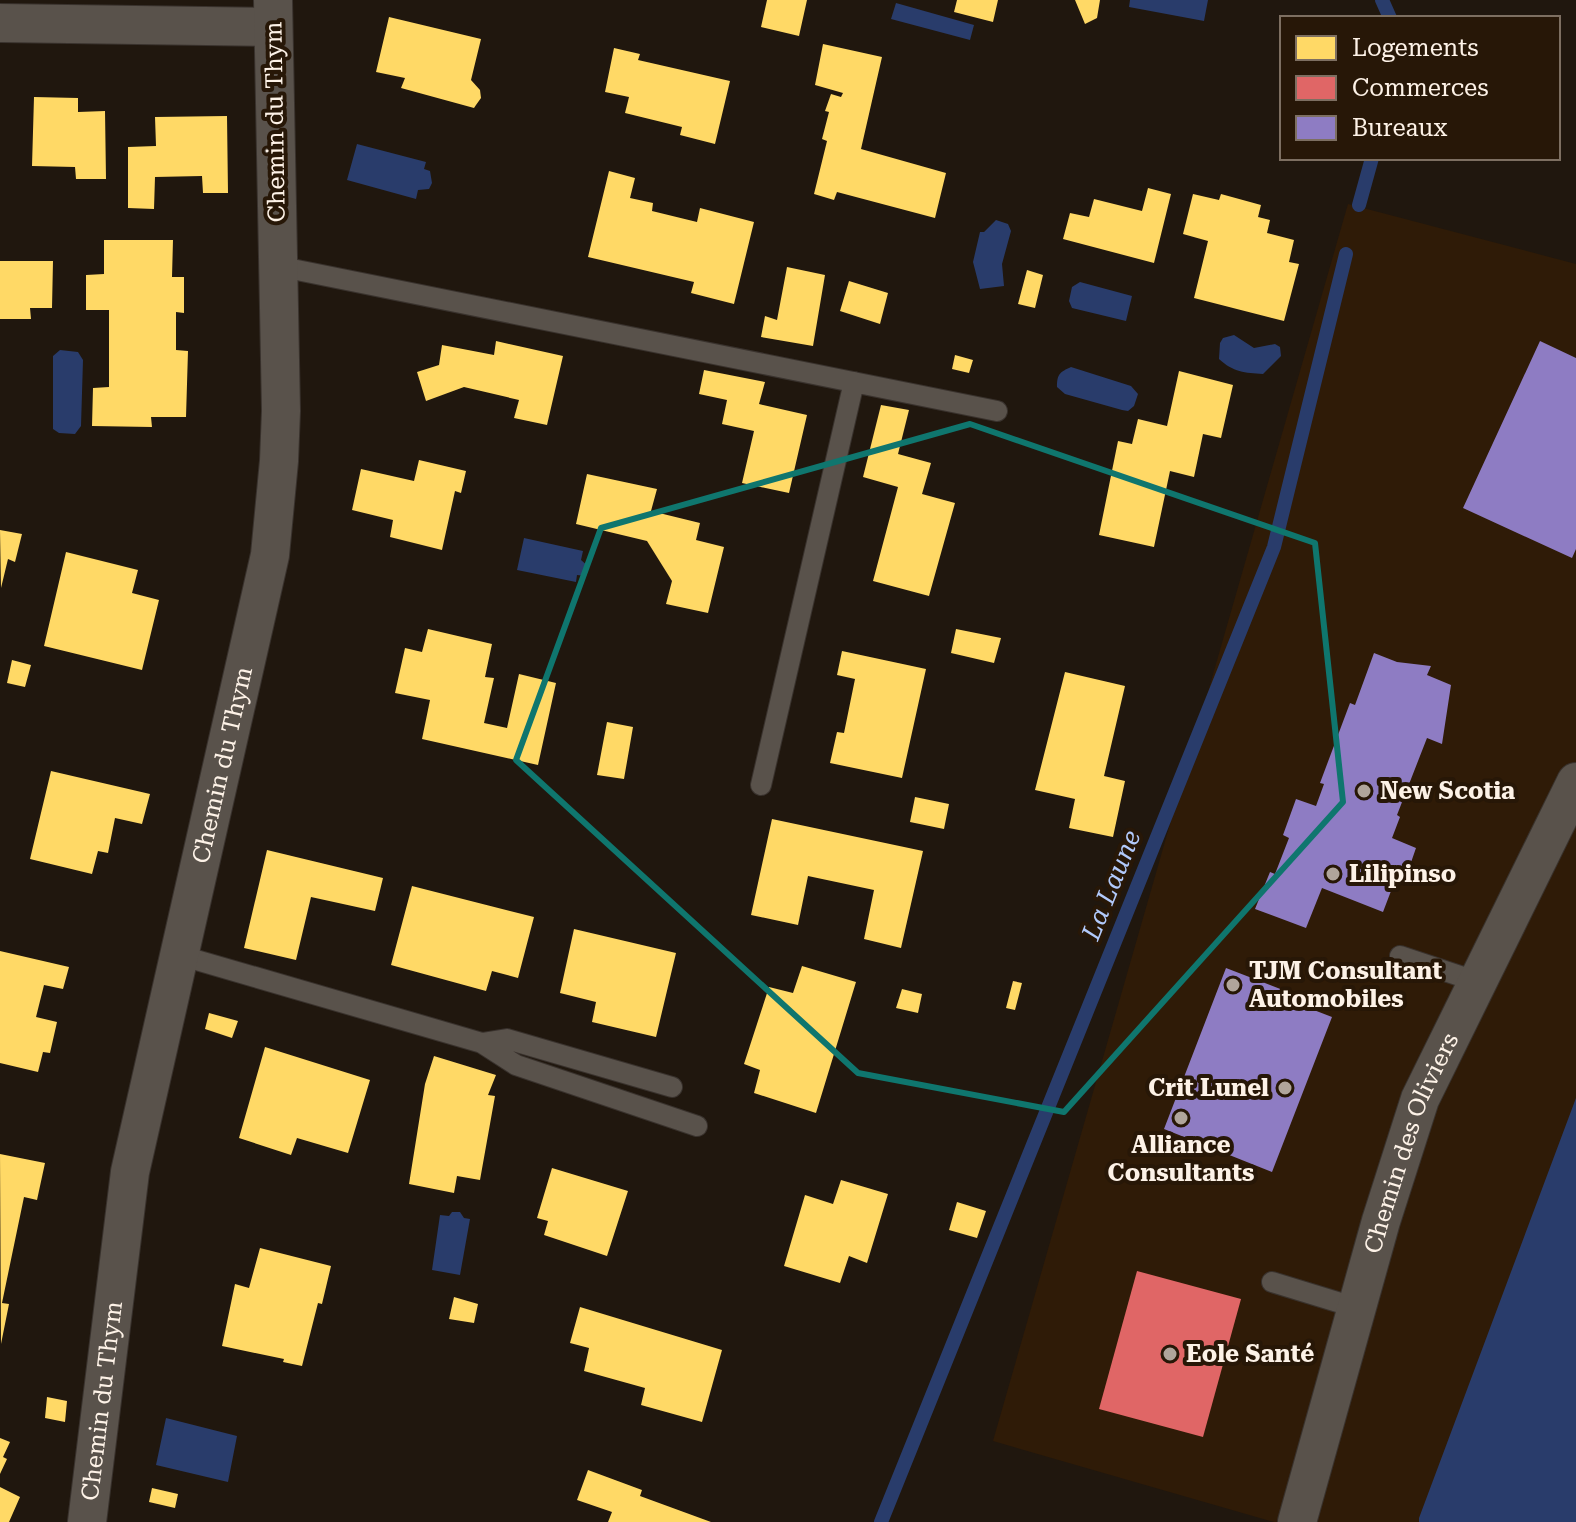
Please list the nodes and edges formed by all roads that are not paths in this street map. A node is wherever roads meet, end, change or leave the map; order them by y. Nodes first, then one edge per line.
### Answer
1 (272, 14) edge
2 (0, 23) edge
3 (277, 266) junction
4 (854, 382) junction
5 (997, 411) dead end
6 (1576, 782) edge
7 (761, 785) dead end
8 (179, 955) junction
9 (1400, 956) dead end
10 (1478, 982) junction
11 (482, 1043) junction
12 (672, 1087) dead end
13 (697, 1126) dead end
14 (1272, 1282) dead end
15 (1357, 1308) junction
16 (92, 1521) edge
17 (1297, 1522) edge

1 - 2 street
1 - 3 street, Chemin du Thym
3 - 4 lane
3 - 8 street, Chemin du Thym
4 - 5 lane
4 - 7 lane
6 - 10 street, Chemin des Oliviers
8 - 11 lane
8 - 16 street, Chemin du Thym
9 - 10 lane
10 - 15 street, Chemin des Oliviers
11 - 12 lane
11 - 13 lane
14 - 15 lane
15 - 17 street, Chemin des Oliviers

